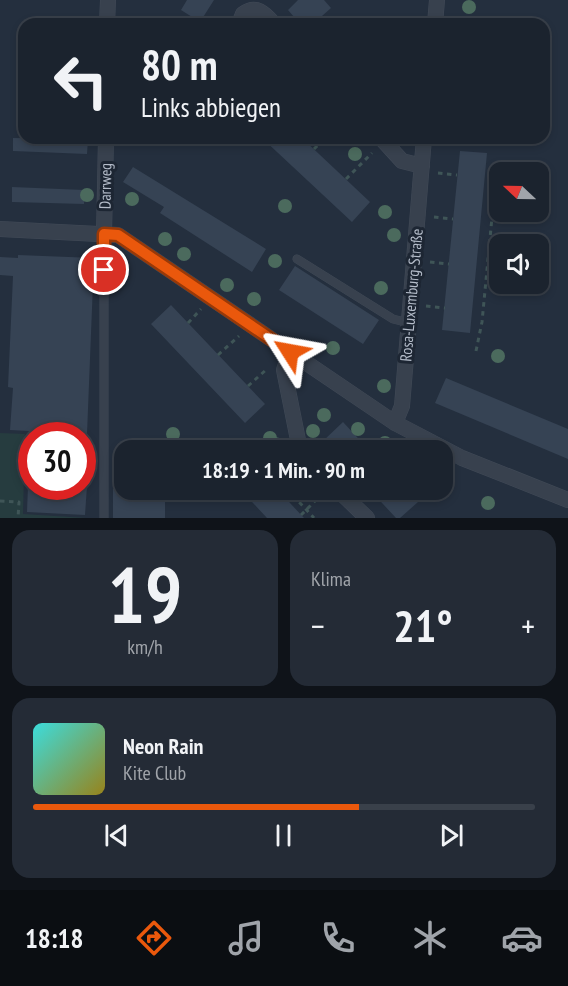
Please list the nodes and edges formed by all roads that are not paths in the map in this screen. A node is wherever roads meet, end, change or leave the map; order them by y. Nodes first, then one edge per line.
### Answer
1 (108, 0) edge
2 (437, 0) edge
3 (107, 18) edge
4 (241, 18) edge
5 (268, 18) edge
6 (436, 18) edge
7 (106, 144) edge
8 (381, 144) edge
9 (425, 144) edge
10 (427, 169) junction
11 (0, 229) edge
12 (104, 234) junction
13 (297, 259) dead end
14 (409, 323) junction
15 (290, 352) junction
16 (394, 423) junction
17 (298, 440) edge
18 (348, 500) edge
19 (568, 500) edge
20 (104, 518) edge
21 (367, 518) edge

1 - 3 street
2 - 6 street
4 - 5 street
7 - 12 street, Darrweg
8 - 10 street
9 - 10 street, Rosa-Luxemburg-Straße
10 - 14 street, Rosa-Luxemburg-Straße
11 - 12 street
12 - 15 street
12 - 20 lane
13 - 14 lane
14 - 16 street, Rosa-Luxemburg-Straße
15 - 16 street
15 - 17 street
16 - 19 street
18 - 21 street

